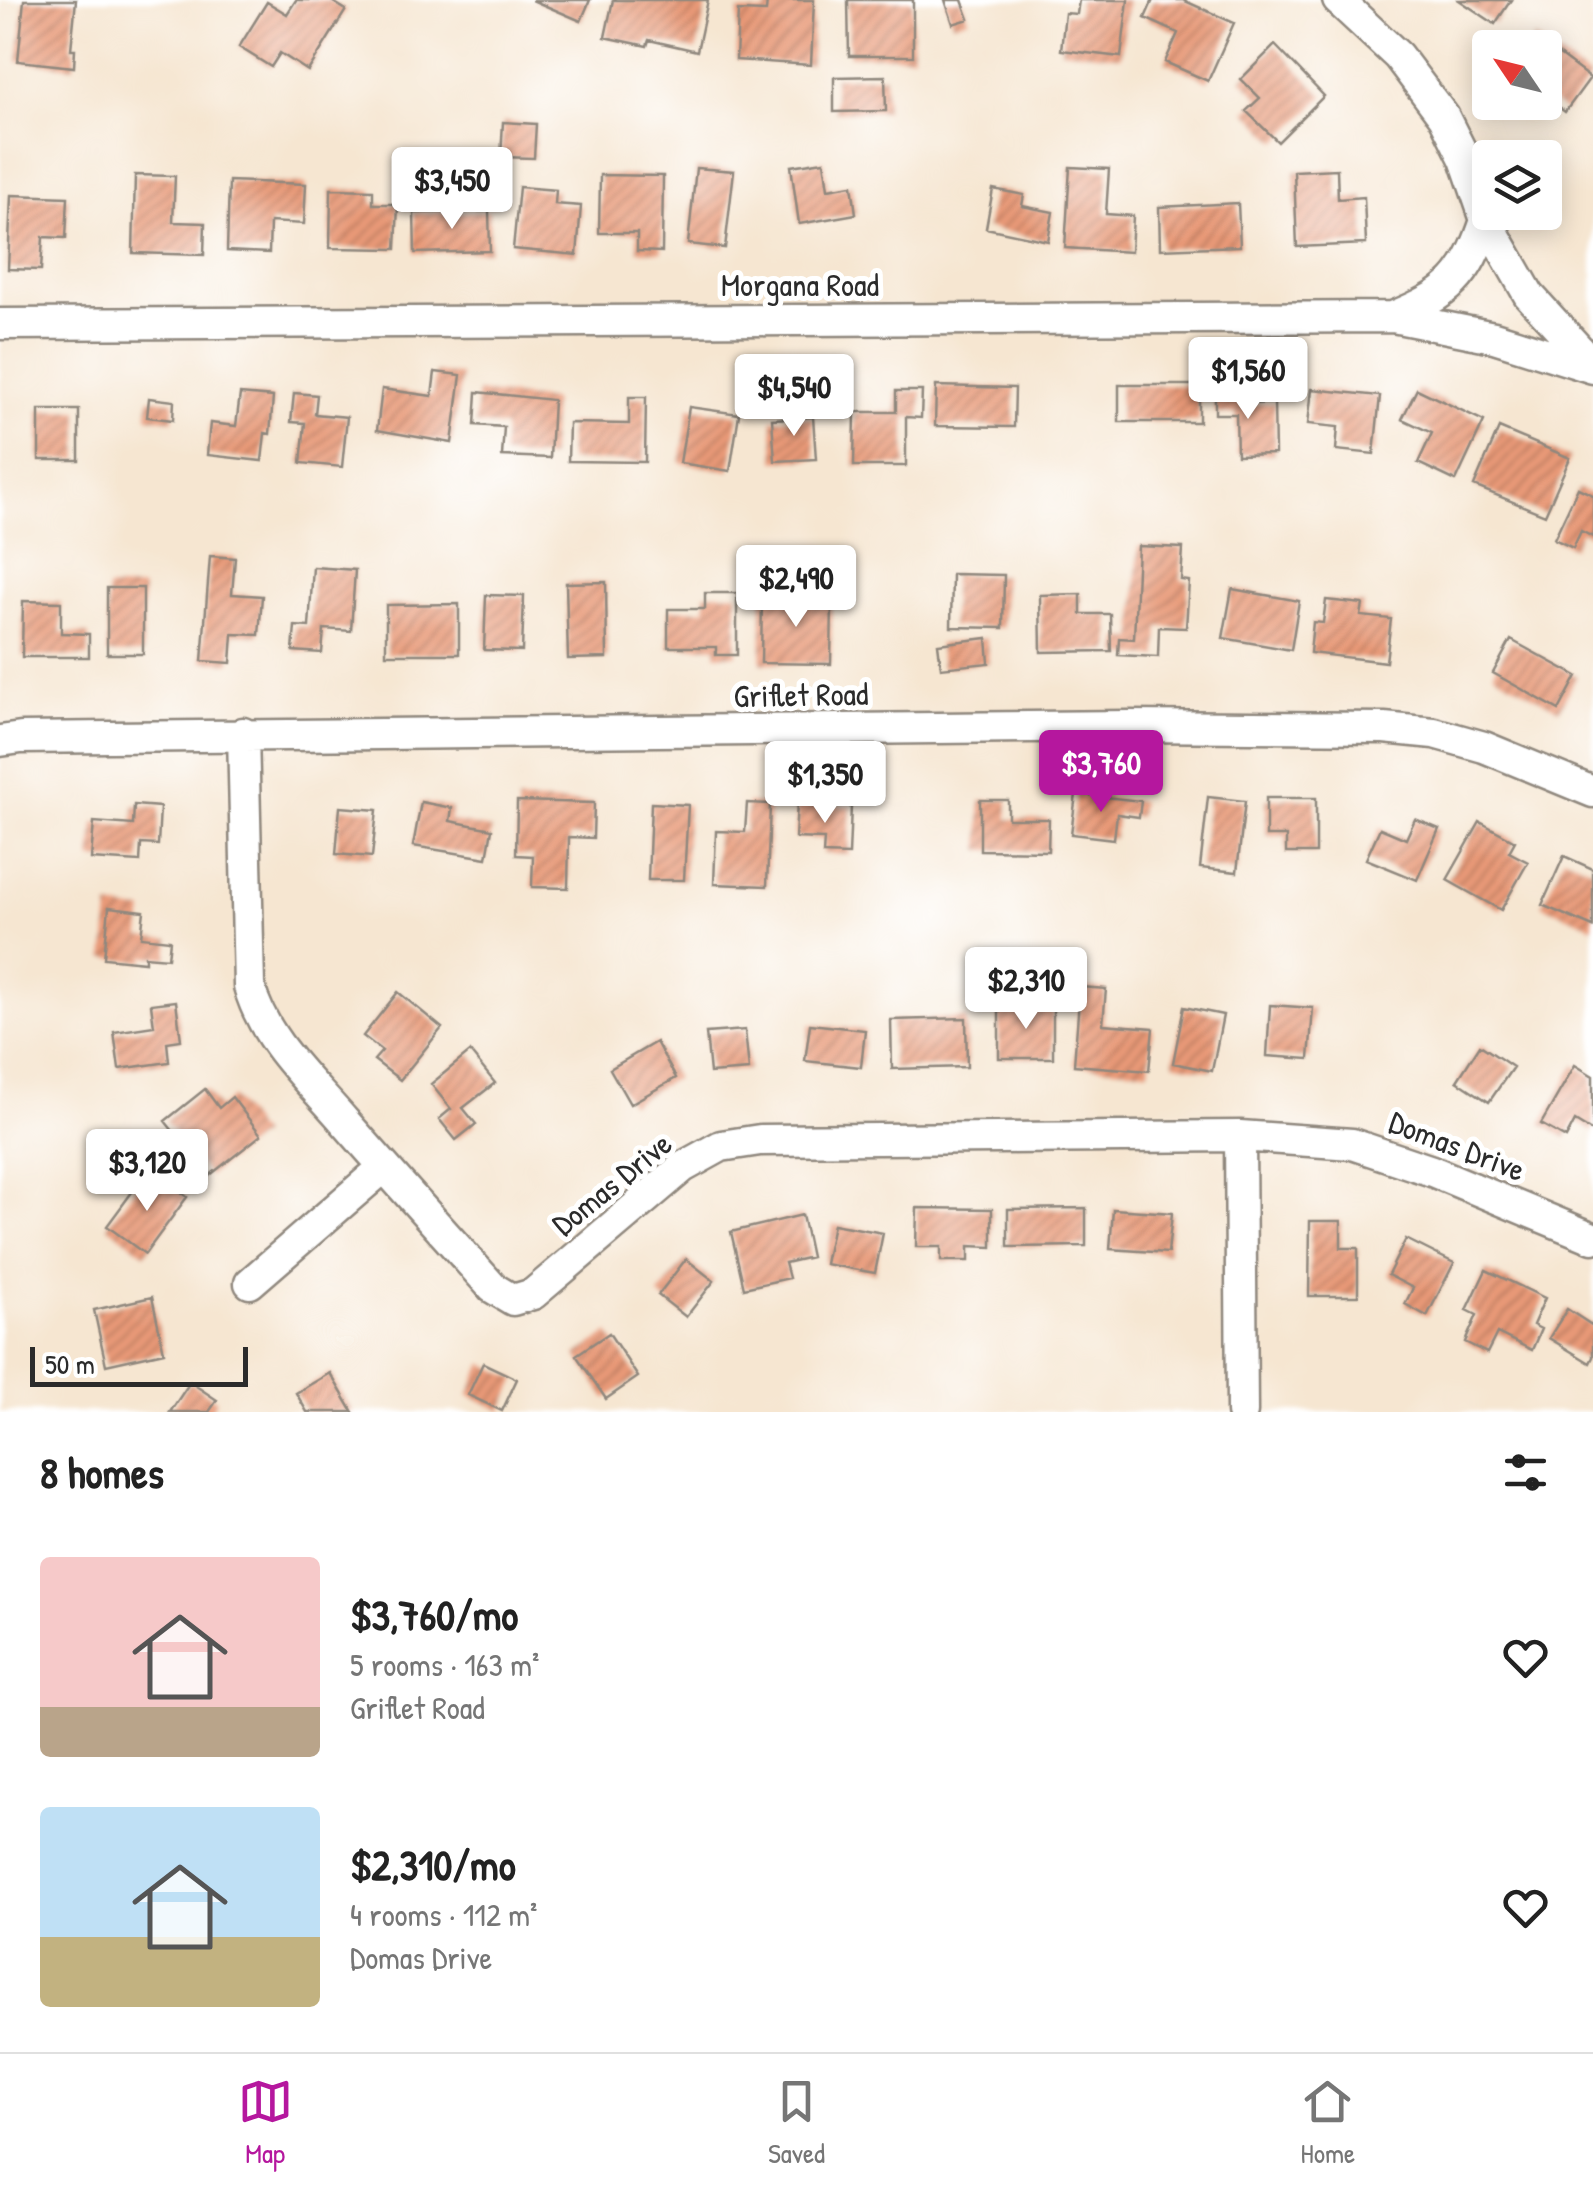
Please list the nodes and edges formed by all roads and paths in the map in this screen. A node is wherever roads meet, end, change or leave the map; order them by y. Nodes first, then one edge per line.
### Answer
1 (1338, 0) edge
2 (1472, 179) edge
3 (1483, 230) edge
4 (1492, 230) edge
5 (1393, 317) junction
6 (0, 324) edge
7 (1593, 366) edge
8 (243, 733) junction
9 (0, 741) edge
10 (1593, 792) edge
11 (1240, 1136) junction
12 (384, 1167) junction
13 (1593, 1238) edge
14 (250, 1282) dead end
15 (1242, 1412) edge

1 - 2 street
3 - 5 street
4 - 7 street
5 - 6 street, Morgana Road
5 - 7 street, Morgana Road
8 - 9 street, Griflet Road
8 - 10 street, Griflet Road
8 - 12 street, Domas Drive
11 - 12 street, Domas Drive
11 - 13 street, Domas Drive
11 - 15 street
12 - 14 street

